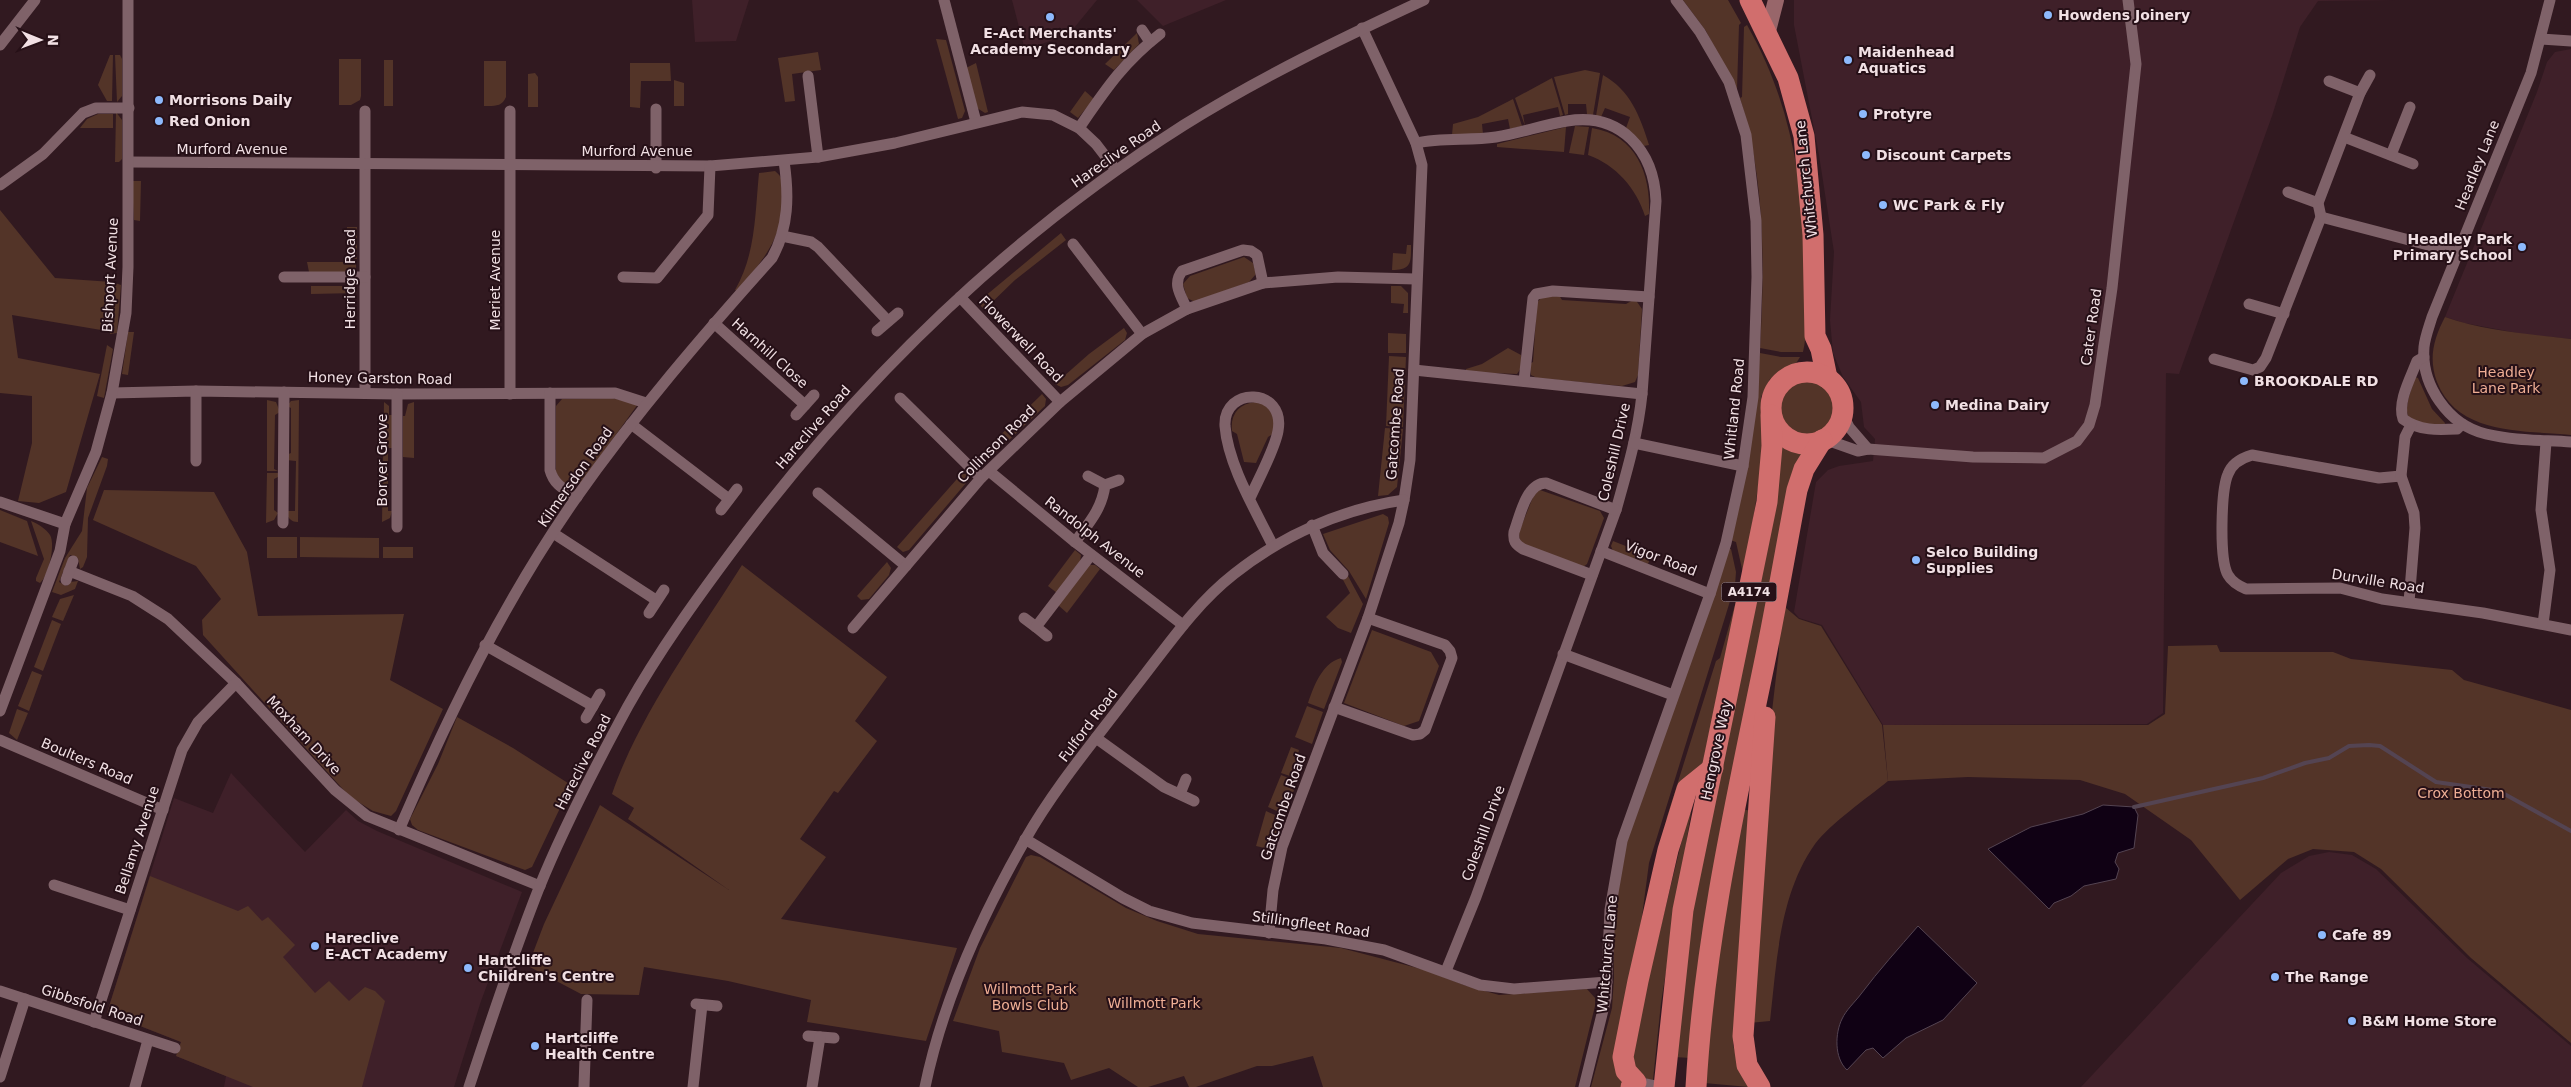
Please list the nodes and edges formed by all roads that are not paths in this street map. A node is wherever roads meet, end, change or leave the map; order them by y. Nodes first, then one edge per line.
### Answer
1 (35, 0) edge
2 (128, 0) edge
3 (944, 0) edge
4 (1424, 0) edge
5 (1676, 0) edge
6 (1738, 0) edge
7 (1750, 0) edge
8 (1776, 0) edge
9 (2128, 0) edge
10 (2550, 0) edge
11 (1362, 28) junction
12 (1142, 30) dead end
13 (1160, 34) dead end
14 (1767, 35) junction
15 (2542, 39) junction
16 (2571, 41) edge
17 (1150, 42) junction
18 (0, 45) edge
19 (2370, 75) dead end
20 (808, 76) dead end
21 (2329, 80) dead end
22 (2360, 93) junction
23 (2410, 107) dead end
24 (129, 108) junction
25 (656, 109) dead end
26 (510, 110) dead end
27 (365, 112) dead end
28 (976, 122) junction
29 (1079, 128) junction
30 (2344, 137) junction
31 (1416, 143) junction
32 (2391, 155) junction
33 (818, 157) junction
34 (784, 161) junction
35 (129, 162) junction
36 (2413, 164) dead end
37 (364, 165) junction
38 (510, 166) junction
39 (710, 166) junction
40 (656, 168) junction
41 (1116, 170) junction
42 (0, 184) edge
43 (2288, 192) dead end
44 (2318, 203) junction
45 (2321, 217) junction
46 (782, 236) junction
47 (1073, 244) dead end
48 (2459, 253) junction
49 (284, 277) dead end
50 (365, 277) junction
51 (624, 277) dead end
52 (1416, 279) junction
53 (1263, 283) junction
54 (960, 297) junction
55 (1649, 297) junction
56 (2250, 304) dead end
57 (1187, 309) junction
58 (898, 313) dead end
59 (2284, 314) junction
60 (888, 321) junction
61 (714, 323) junction
62 (877, 331) dead end
63 (1142, 334) junction
64 (1816, 336) junction
65 (2424, 357) junction
66 (2214, 359) dead end
67 (1414, 370) junction
68 (1798, 373) junction
69 (1827, 378) junction
70 (1524, 382) junction
71 (196, 391) junction
72 (284, 392) junction
73 (112, 393) junction
74 (365, 393) junction
75 (550, 393) junction
76 (397, 394) junction
77 (510, 394) junction
78 (1642, 394) junction
79 (814, 395) dead end
80 (900, 398) dead end
81 (1060, 402) junction
82 (646, 403) junction
83 (805, 405) junction
84 (1842, 414) junction
85 (796, 415) dead end
86 (1771, 415) junction
87 (631, 424) junction
88 (2462, 424) junction
89 (2411, 425) junction
90 (1824, 440) junction
91 (2546, 442) junction
92 (2571, 442) edge
93 (1634, 443) junction
94 (1868, 449) junction
95 (196, 461) dead end
96 (1743, 466) junction
97 (985, 474) junction
98 (1088, 476) dead end
99 (2401, 476) junction
100 (1120, 480) dead end
101 (1105, 485) junction
102 (737, 488) dead end
103 (818, 493) dead end
104 (577, 497) junction
105 (1250, 498) junction
106 (729, 499) junction
107 (1404, 500) junction
108 (0, 502) edge
109 (721, 510) dead end
110 (1616, 510) junction
111 (283, 523) dead end
112 (65, 524) junction
113 (1312, 525) junction
114 (397, 527) dead end
115 (553, 533) junction
116 (1074, 542) junction
117 (1273, 546) junction
118 (1601, 551) junction
119 (1091, 555) junction
120 (906, 566) junction
121 (69, 570) dead end
122 (1343, 574) dead end
123 (1592, 575) junction
124 (664, 590) dead end
125 (1710, 594) junction
126 (656, 600) junction
127 (2409, 602) junction
128 (649, 612) dead end
129 (1024, 618) dead end
130 (1368, 618) junction
131 (2543, 624) junction
132 (1183, 625) junction
133 (1036, 627) junction
134 (853, 628) dead end
135 (1771, 630) junction
136 (2571, 630) edge
137 (1046, 636) dead end
138 (486, 645) junction
139 (1563, 654) junction
140 (236, 683) junction
141 (600, 694) dead end
142 (1673, 695) junction
143 (593, 706) junction
144 (1334, 707) junction
145 (0, 711) edge
146 (586, 718) dead end
147 (1096, 738) junction
148 (0, 740) edge
149 (1713, 768) junction
150 (1186, 780) dead end
151 (1180, 794) junction
152 (1194, 801) dead end
153 (163, 810) junction
154 (1628, 821) joint
155 (399, 830) junction
156 (1025, 839) junction
157 (54, 884) dead end
158 (540, 886) junction
159 (130, 910) junction
160 (1269, 933) junction
161 (1446, 971) junction
162 (1607, 982) junction
163 (0, 991) edge
164 (25, 999) junction
165 (587, 1000) dead end
166 (717, 1006) dead end
167 (94, 1022) junction
168 (834, 1038) dead end
169 (148, 1040) junction
170 (175, 1048) dead end
171 (0, 1078) edge
172 (1633, 1084) edge
173 (135, 1087) edge
174 (469, 1087) edge
175 (584, 1087) edge
176 (693, 1087) edge
177 (812, 1087) edge
178 (924, 1087) edge
179 (1584, 1087) edge
180 (1660, 1087) edge
181 (1664, 1087) edge
182 (1696, 1087) edge
183 (1760, 1087) edge

1 - 18 street
2 - 24 street, Bishport Avenue
3 - 28 street
4 - 11 street, Hareclive Road
5 - 96 street, Whitland Road
6 - 14 highway
7 - 14 highway, Whitchurch Lane
8 - 14 street
9 - 94 street, Cater Road
10 - 15 street, Headley Lane
11 - 31 street, Gatcombe Road
11 - 41 street, Hareclive Road
12 - 17 street
13 - 17 street
14 - 64 highway, Whitchurch Lane
15 - 16 street
15 - 48 street, Headley Lane
17 - 29 street
19 - 22 street
20 - 33 street
21 - 22 street
22 - 30 street
23 - 32 street
24 - 35 street, Bishport Avenue
24 - 42 street
25 - 40 street
26 - 38 street, Meriet Avenue
27 - 37 street, Herridge Road
28 - 29 street, Murford Avenue
28 - 33 street, Murford Avenue
29 - 41 street, Murford Avenue
30 - 32 street
30 - 44 street
31 - 52 street, Gatcombe Road
31 - 55 street, Coleshill Drive
32 - 36 street
33 - 34 street, Murford Avenue
34 - 39 street, Murford Avenue
34 - 46 street, Kilmersdon Road
35 - 37 street, Murford Avenue
35 - 73 street, Bishport Avenue
37 - 38 street, Murford Avenue
37 - 50 street, Herridge Road
38 - 40 street, Murford Avenue
38 - 77 street, Meriet Avenue
39 - 40 street, Murford Avenue
39 - 51 street
41 - 54 street, Hareclive Road
43 - 44 street
44 - 45 street
45 - 48 street
45 - 59 street
46 - 60 street
46 - 61 street, Kilmersdon Road
47 - 63 street
48 - 65 street, Headley Lane
49 - 50 street
50 - 74 street, Herridge Road
52 - 53 street, Collinson Road
52 - 67 street, Gatcombe Road
53 - 57 street, Collinson Road
53 - 57 street
54 - 81 street, Flowerwell Road
54 - 158 street, Hareclive Road
55 - 70 street
55 - 78 street, Coleshill Drive
56 - 59 street
57 - 63 street, Collinson Road
58 - 60 street
59 - 66 street
60 - 62 street
61 - 82 street, Kilmersdon Road
61 - 83 street, Harnhill Close
63 - 81 street, Collinson Road
64 - 68 highway, Whitchurch Lane
64 - 69 highway, Whitchurch Lane
65 - 88 street, Headley Lane
65 - 89 street
67 - 70 street
67 - 107 street, Gatcombe Road
68 - 69 highway
68 - 86 highway
69 - 84 highway
70 - 78 street
71 - 72 street, Honey Garston Road
71 - 73 street, Honey Garston Road
71 - 95 street
72 - 74 street, Honey Garston Road
72 - 111 street
73 - 112 street, Bishport Avenue
74 - 76 street, Honey Garston Road
75 - 77 street, Honey Garston Road
75 - 82 street, Honey Garston Road
75 - 104 street
76 - 77 street, Honey Garston Road
76 - 114 street, Borver Grove
78 - 93 street, Coleshill Drive
79 - 83 street
80 - 97 street, Randolph Avenue
81 - 97 street, Collinson Road
82 - 87 street, Kilmersdon Road
83 - 85 street
84 - 90 highway
84 - 94 street
86 - 90 highway
86 - 149 highway, Hengrove Way / A4174
87 - 104 street, Kilmersdon Road
87 - 106 street
88 - 89 street
88 - 91 street, Headley Lane
89 - 99 street
90 - 94 street, Cater Road
90 - 135 highway, A4174
91 - 92 street, Headley Lane
91 - 131 street
93 - 96 street
93 - 110 street, Coleshill Drive
96 - 125 street, Whitland Road
97 - 116 street, Randolph Avenue
97 - 120 street, Collinson Road
98 - 101 street
99 - 127 street
99 - 127 street, Durville Road
100 - 101 street
101 - 116 street
102 - 106 street
103 - 120 street
104 - 115 street, Kilmersdon Road
105 - 105 street
105 - 117 street
106 - 109 street
107 - 113 street, Fulford Road
107 - 130 street, Gatcombe Road
108 - 112 street
110 - 118 street, Coleshill Drive
110 - 123 street
112 - 145 street, Bishport Avenue
113 - 117 street, Fulford Road
113 - 122 street
115 - 126 street
115 - 138 street, Kilmersdon Road
116 - 119 street, Randolph Avenue
117 - 132 street, Fulford Road
118 - 123 street, Coleshill Drive
118 - 125 street, Vigor Road
119 - 132 street, Randolph Avenue
119 - 133 street
120 - 134 street, Collinson Road
121 - 140 street, Moxham Drive
123 - 139 street, Coleshill Drive
124 - 126 street
125 - 142 street, Whitland Road
126 - 128 street
127 - 131 street, Durville Road
129 - 133 street
130 - 144 street, Gatcombe Road
130 - 144 street
131 - 136 street, Durville Road
132 - 147 street, Fulford Road
133 - 137 street
135 - 182 highway, A4174
135 - 183 highway
138 - 143 street
138 - 155 street, Kilmersdon Road
139 - 142 street
139 - 161 street, Coleshill Drive
140 - 153 street, Bellamy Avenue
140 - 155 street, Moxham Drive
141 - 143 street
142 - 154 street, Whitland Road
143 - 146 street
144 - 160 street, Gatcombe Road
147 - 151 street
147 - 156 street, Fulford Road
148 - 153 street, Boulters Road
149 - 172 highway
149 - 181 highway, Hengrove Way / A4174
150 - 151 street
151 - 152 street
153 - 159 street, Bellamy Avenue
154 - 162 street, Whitchurch Lane
155 - 158 street, Moxham Drive
156 - 160 street, Stillingfleet Road
156 - 178 street, Fulford Road
157 - 159 street
158 - 174 street, Hareclive Road
159 - 167 street, Bellamy Avenue
160 - 161 street, Stillingfleet Road
161 - 162 street, Stillingfleet Road
162 - 179 street, Whitchurch Lane
163 - 164 street, Gibbsfold Road
164 - 167 street, Gibbsfold Road
164 - 171 street
165 - 175 street
166 - 176 street
167 - 169 street, Gibbsfold Road
168 - 177 street
169 - 170 street, Gibbsfold Road
169 - 173 street
172 - 180 street

